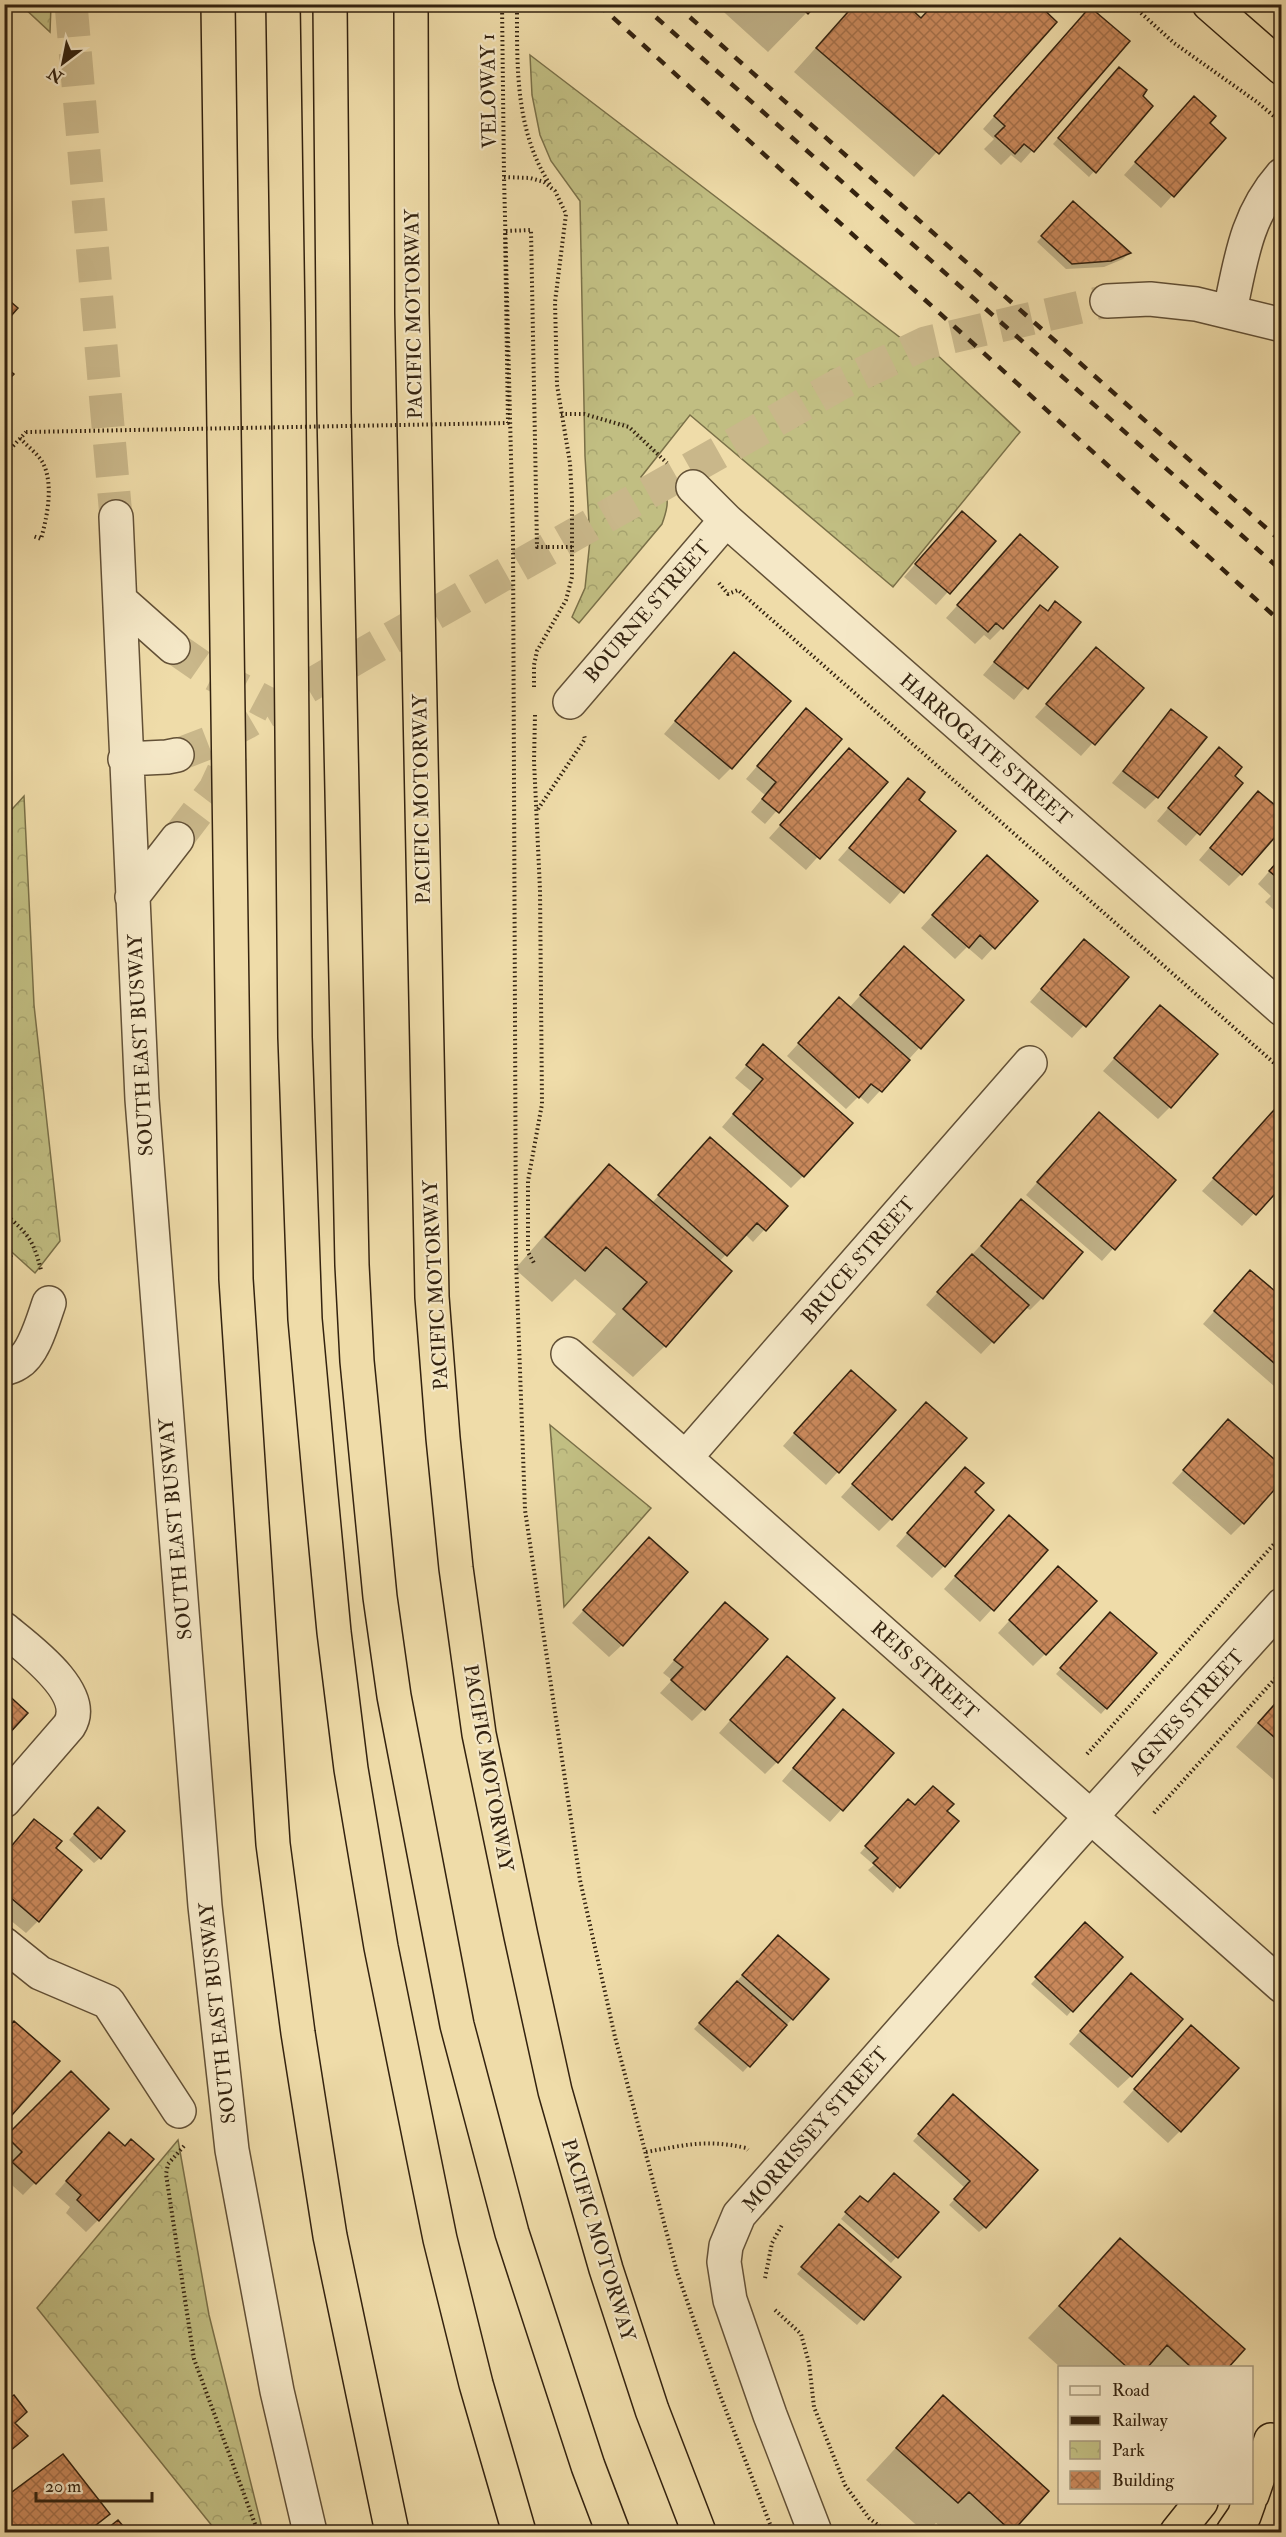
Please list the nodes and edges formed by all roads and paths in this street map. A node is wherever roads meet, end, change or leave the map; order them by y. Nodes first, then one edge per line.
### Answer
1 (218, 4) edge
2 (283, 4) edge
3 (330, 4) edge
4 (411, 4) edge
5 (502, 4) edge
6 (517, 4) edge
7 (1131, 4) edge
8 (1209, 4) edge
9 (1281, 68) edge
10 (1281, 123) edge
11 (1281, 175) edge
12 (555, 191) junction
13 (1107, 301) tunnel mouth
14 (1230, 311) junction
15 (1281, 325) edge
16 (561, 414) junction
17 (20, 438) junction
18 (4, 456) edge
19 (693, 487) joint
20 (116, 517) tunnel mouth
21 (726, 520) junction
22 (33, 536) dead end
23 (718, 582) dead end
24 (120, 600) junction
25 (173, 647) tunnel mouth
26 (570, 702) joint
27 (177, 755) tunnel mouth
28 (125, 759) junction
29 (177, 839) tunnel mouth
30 (132, 897) junction
31 (1281, 1009) edge
32 (1030, 1063) dead end
33 (1281, 1070) edge
34 (4, 1213) edge
35 (535, 1265) dead end
36 (49, 1303) joint
37 (568, 1354) dead end
38 (4, 1369) edge
39 (686, 1457) junction
40 (1281, 1534) edge
41 (1281, 1605) edge
42 (4, 1629) edge
43 (1281, 1671) edge
44 (1087, 1754) dead end
45 (4, 1801) edge
46 (1154, 1813) dead end
47 (1091, 1818) junction
48 (4, 1944) edge
49 (1281, 1986) edge
50 (179, 2111) joint
51 (646, 2152) dead end
52 (766, 2184) junction
53 (779, 2218) dead end
54 (764, 2284) dead end
55 (771, 2302) dead end
56 (1268, 2440) edge
57 (1253, 2489) edge
58 (1199, 2504) edge
59 (1248, 2504) edge
60 (258, 2532) edge
61 (310, 2532) edge
62 (392, 2532) edge
63 (519, 2532) edge
64 (613, 2532) edge
65 (699, 2532) edge
66 (815, 2532) edge
67 (887, 2532) edge
68 (1177, 2532) edge
69 (1233, 2532) edge

1 - 62 highway
2 - 63 highway
3 - 64 highway
4 - 65 highway, PACIFIC MOTORWAY
5 - 12 path, VELOWAY 1
6 - 12 path
7 - 10 path
8 - 9 highway
11 - 14 street
12 - 16 path
13 - 14 street
14 - 15 street
16 - 17 path, bridge
16 - 19 path
17 - 18 path
17 - 22 path
19 - 21 street, HARROGATE STREET
20 - 24 street, SOUTH EAST BUSWAY
21 - 26 street, BOURNE STREET
21 - 31 street, HARROGATE STREET
23 - 33 path
24 - 25 street
24 - 28 street, SOUTH EAST BUSWAY
26 - 35 path
27 - 28 street
28 - 30 street, SOUTH EAST BUSWAY
29 - 30 street
30 - 61 street, SOUTH EAST BUSWAY
32 - 39 street, BRUCE STREET
34 - 36 path
36 - 38 street
37 - 39 street, REIS STREET
39 - 47 street, REIS STREET
40 - 44 path
41 - 47 street, AGNES STREET
42 - 45 street
43 - 46 path
47 - 49 street, REIS STREET
47 - 52 street, MORRISSEY STREET
48 - 50 street
50 - 60 path
51 - 52 path
52 - 66 street, MORRISSEY STREET
53 - 54 path
55 - 67 path
56 - 57 highway
58 - 68 highway
59 - 69 highway

